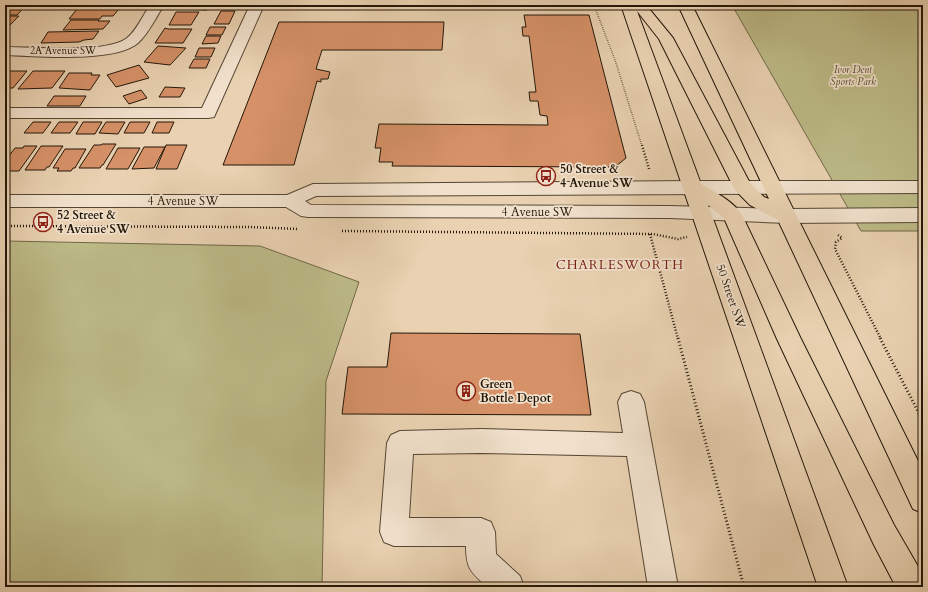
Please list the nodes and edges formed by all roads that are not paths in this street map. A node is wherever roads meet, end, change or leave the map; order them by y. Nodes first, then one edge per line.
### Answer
1 (157, 5) edge
2 (257, 5) edge
3 (628, 5) edge
4 (639, 5) edge
5 (685, 5) edge
6 (5, 51) edge
7 (5, 113) edge
8 (742, 186) junction
9 (691, 187) junction
10 (772, 187) junction
11 (923, 187) edge
12 (5, 201) edge
13 (290, 201) junction
14 (701, 214) junction
15 (732, 215) junction
16 (923, 215) edge
17 (787, 216) junction
18 (631, 402) dead end
19 (638, 445) junction
20 (923, 500) edge
21 (509, 587) edge
22 (663, 587) edge
23 (833, 587) edge
24 (913, 587) edge

1 - 6 street, 2A Avenue SW
2 - 7 street
3 - 9 main road, 50 Street SW
4 - 8 main road
5 - 10 main road
8 - 9 street, 4 Avenue SW
8 - 10 street, 4 Avenue SW
8 - 17 main road
9 - 13 street, 4 Avenue SW
9 - 14 main road, 50 Street SW
9 - 15 main road
10 - 11 street, 4 Avenue SW
10 - 17 main road
12 - 13 street, 4 Avenue SW
13 - 14 street, 4 Avenue SW
14 - 15 street, 4 Avenue SW
14 - 23 main road, 50 Street SW
15 - 17 street, 4 Avenue SW
15 - 24 main road
16 - 17 street, 4 Avenue SW
17 - 20 main road
18 - 19 street
19 - 21 street
19 - 22 street

